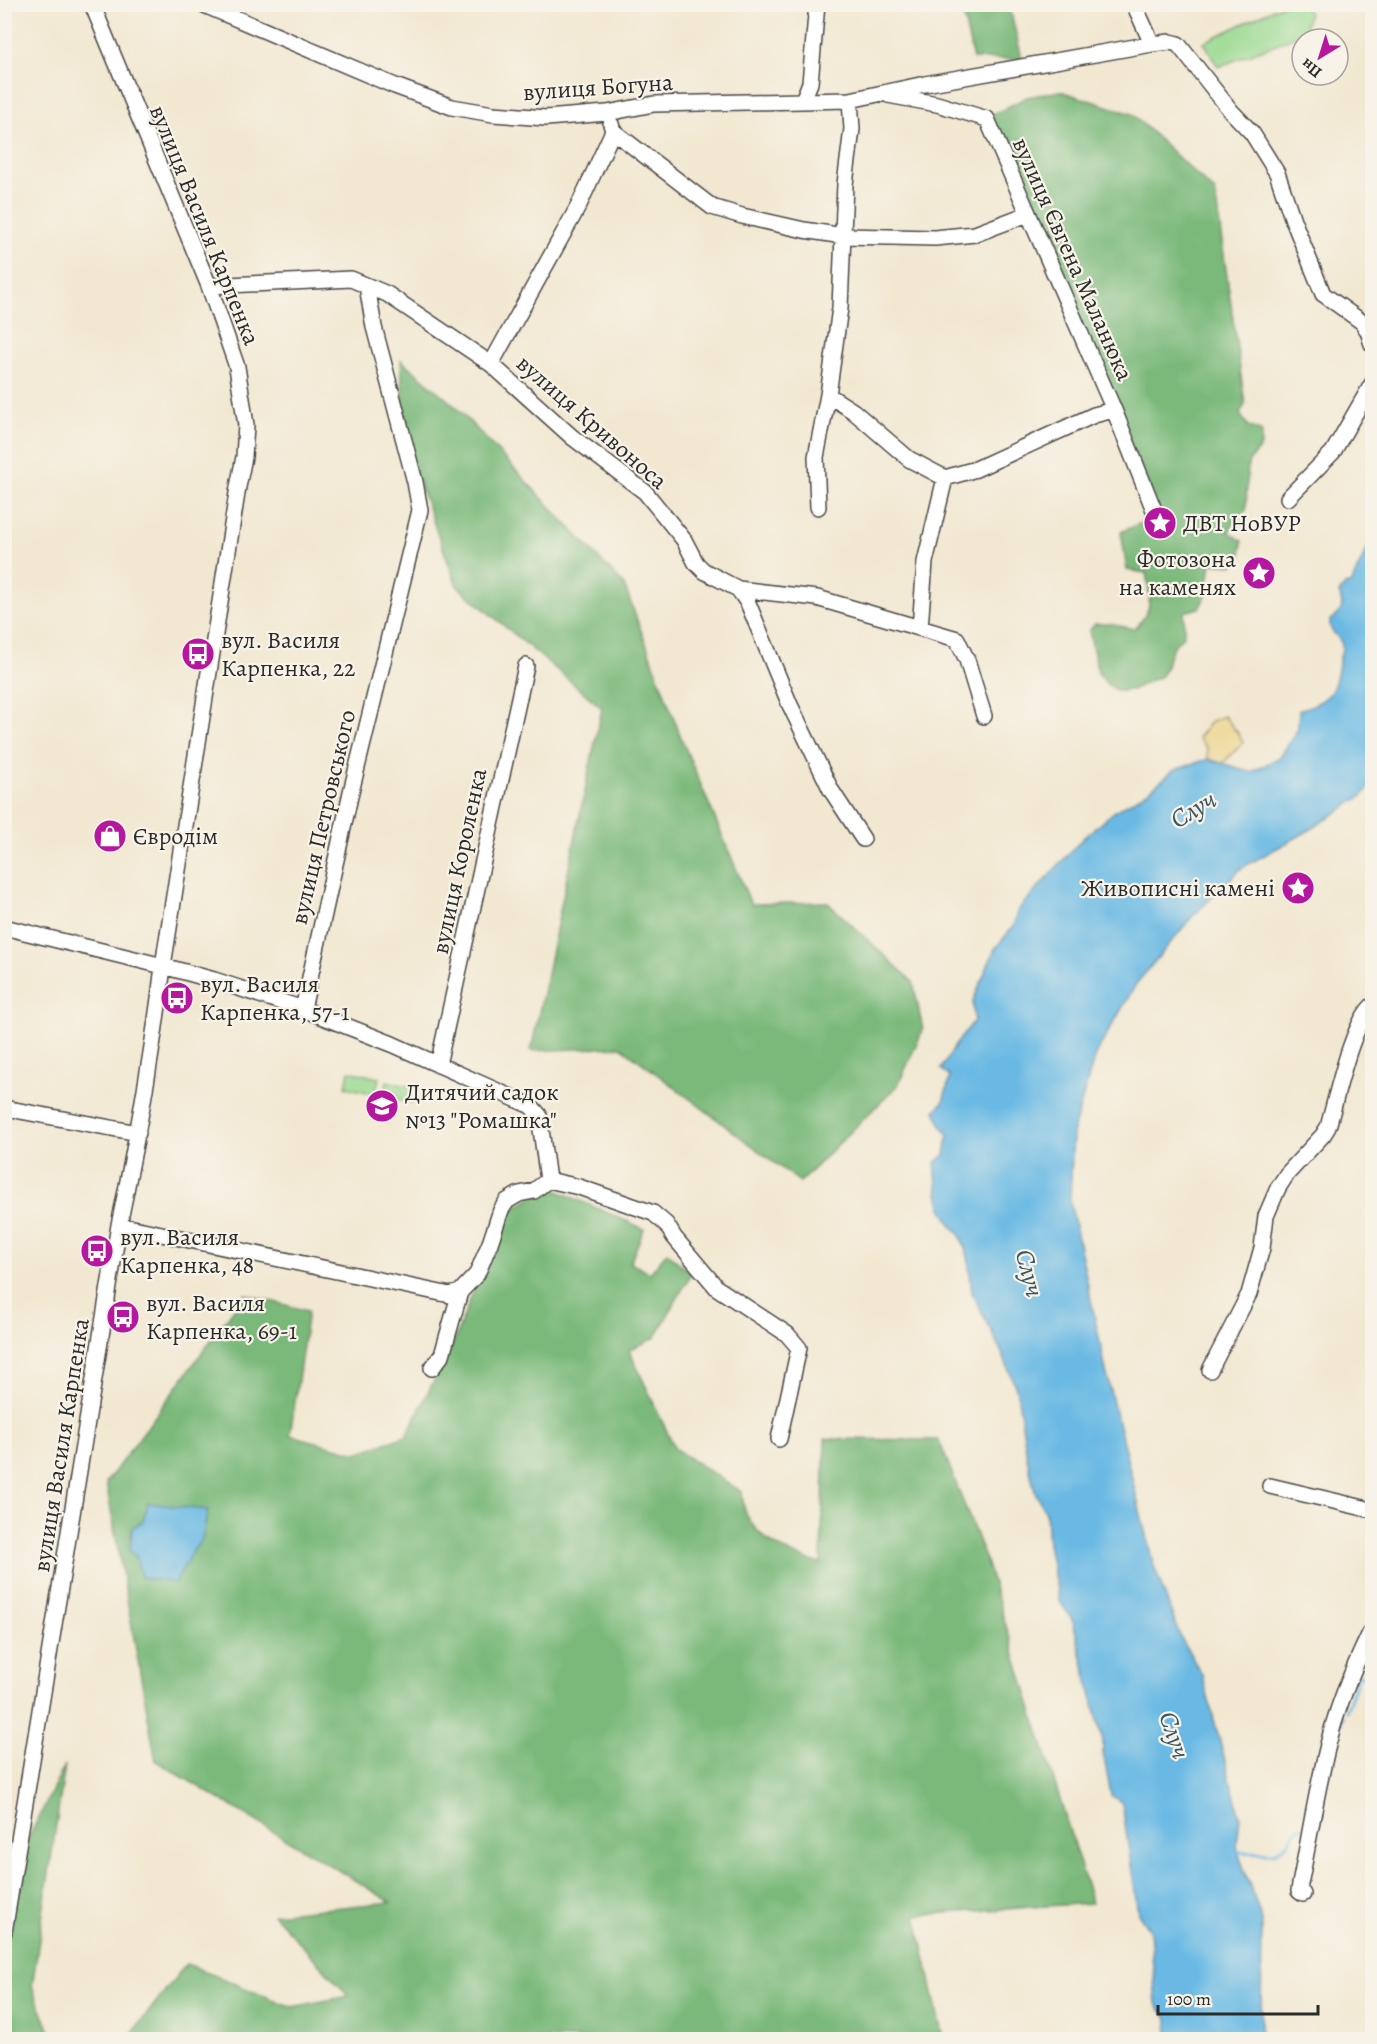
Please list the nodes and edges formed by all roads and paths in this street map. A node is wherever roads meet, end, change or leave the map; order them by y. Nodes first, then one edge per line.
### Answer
1 (93, 4) edge
2 (202, 4) edge
3 (817, 4) edge
4 (1134, 4) edge
5 (1152, 44) junction
6 (879, 93) junction
7 (803, 100) junction
8 (850, 100) junction
9 (607, 113) junction
10 (613, 131) junction
11 (1028, 214) junction
12 (843, 236) junction
13 (209, 286) junction
14 (367, 286) junction
15 (1372, 344) edge
16 (491, 364) junction
17 (1372, 384) edge
18 (828, 395) junction
19 (1114, 410) junction
20 (945, 478) junction
21 (1288, 498) dead end
22 (818, 507) dead end
23 (1158, 520) dead end
24 (738, 589) junction
25 (920, 628) junction
26 (526, 666) dead end
27 (984, 716) dead end
28 (863, 839) dead end
29 (4, 927) edge
30 (163, 966) junction
31 (1372, 1006) edge
32 (303, 1010) junction
33 (438, 1065) junction
34 (4, 1108) edge
35 (138, 1133) junction
36 (548, 1180) junction
37 (119, 1225) junction
38 (460, 1292) junction
39 (432, 1368) dead end
40 (1210, 1370) dead end
41 (779, 1439) dead end
42 (1270, 1486) dead end
43 (1372, 1510) edge
44 (1372, 1629) edge
45 (1303, 1894) dead end
46 (4, 1932) edge

1 - 13 street, вулиця Василя Карпенка
2 - 9 street, вулиця Богуна
3 - 7 street
4 - 5 street
5 - 6 street, вулиця Богуна
5 - 15 street, вулиця Богуна
6 - 8 street, вулиця Богуна
6 - 11 street, вулиця Євгена Маланюка
7 - 8 street, вулиця Богуна
7 - 9 street, вулиця Богуна
8 - 12 street
9 - 10 street
10 - 12 street
10 - 16 street, вулиця Кривоноса
11 - 12 street
11 - 19 street, вулиця Євгена Маланюка
12 - 18 street
13 - 14 street, вулиця Кривоноса
13 - 30 street, вулиця Василя Карпенка
14 - 16 street, вулиця Кривоноса
14 - 32 street, вулиця Петровського
16 - 24 street, вулиця Кривоноса
17 - 21 street
18 - 20 street
18 - 22 street
19 - 20 street
19 - 23 street, вулиця Євгена Маланюка
20 - 25 street
24 - 25 street, вулиця Кривоноса
24 - 28 street
25 - 27 street, вулиця Кривоноса
26 - 33 street, вулиця Короленка
29 - 30 street
30 - 32 street
30 - 35 street, вулиця Василя Карпенка
31 - 40 street
32 - 33 street
33 - 36 street
34 - 35 street
35 - 37 street, вулиця Василя Карпенка
36 - 38 street
36 - 41 street
37 - 38 street
37 - 46 street, вулиця Василя Карпенка
38 - 39 street
42 - 43 street
44 - 45 street

